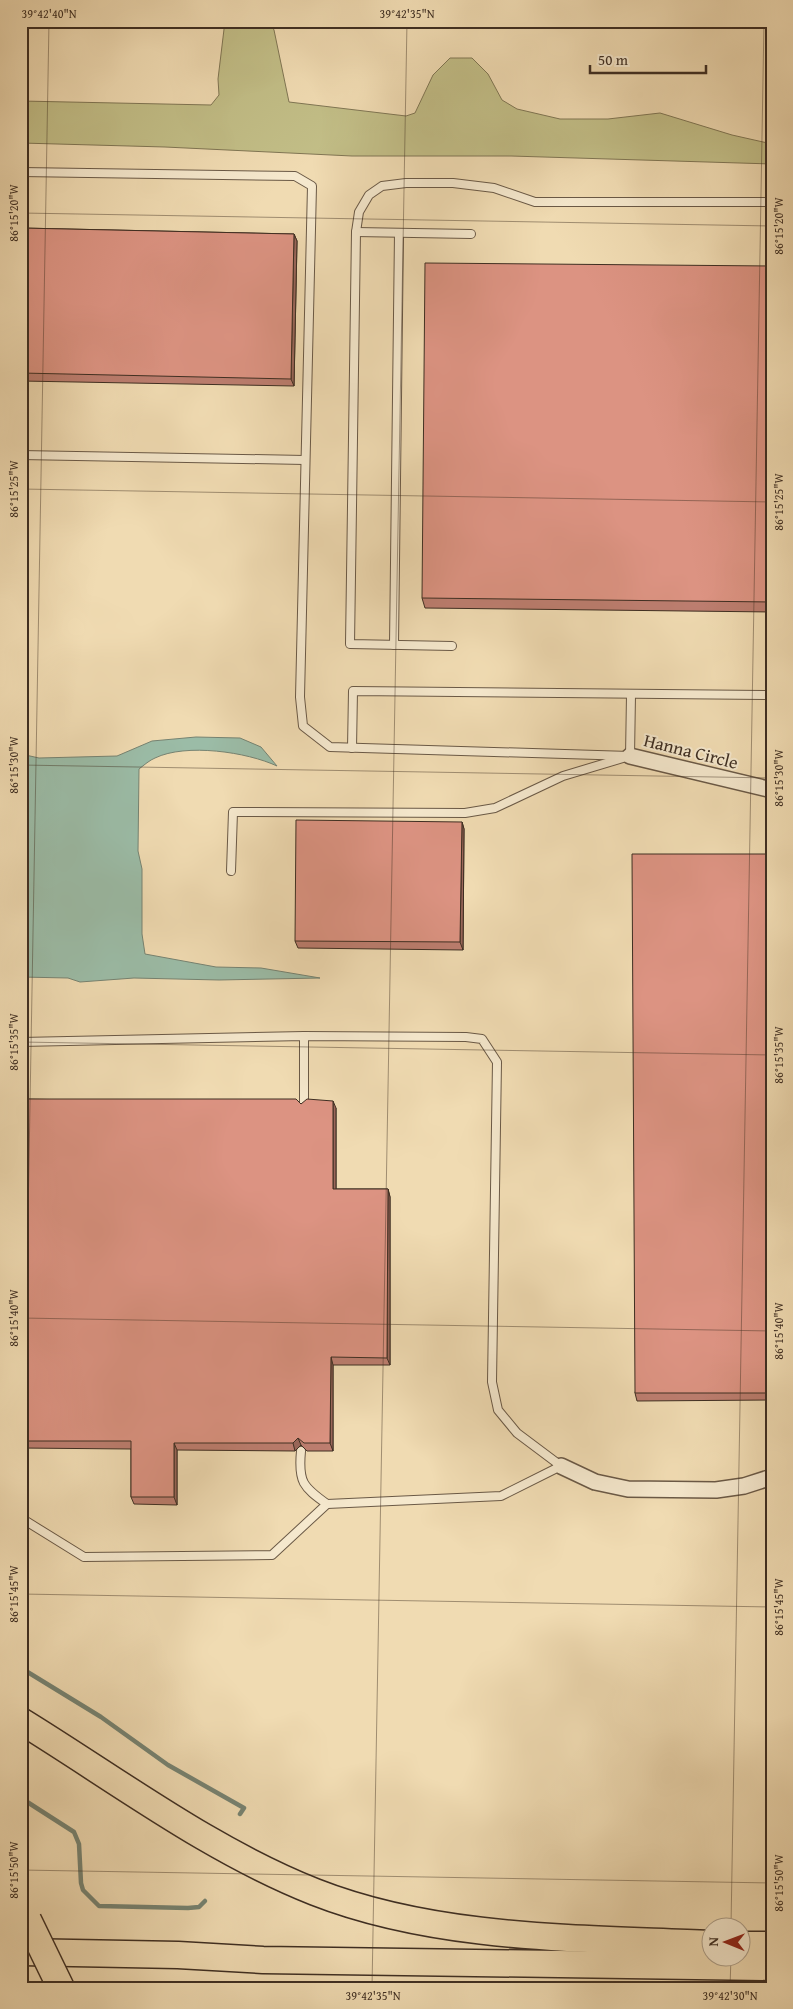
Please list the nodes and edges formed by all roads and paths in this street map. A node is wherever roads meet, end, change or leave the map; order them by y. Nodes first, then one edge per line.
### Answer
1 (21, 172) edge
2 (772, 202) edge
3 (356, 232) junction
4 (399, 233) junction
5 (471, 234) dead end
6 (21, 455) edge
7 (306, 460) junction
8 (394, 645) junction
9 (452, 646) dead end
10 (631, 694) junction
11 (772, 695) edge
12 (352, 748) junction
13 (630, 756) junction
14 (772, 790) edge
15 (231, 871) dead end
16 (304, 1036) junction
17 (21, 1042) edge
18 (304, 1106) edge
19 (301, 1451) edge
20 (561, 1466) junction
21 (772, 1477) edge
22 (327, 1504) junction
23 (21, 1518) edge
24 (22, 1722) edge
25 (25, 1914) edge
26 (700, 1943) edge
27 (750, 1945) edge
28 (772, 1945) edge
29 (21, 1952) edge
30 (772, 1967) edge
31 (61, 1988) edge

1 - 7 lane
2 - 3 lane
3 - 4 lane
3 - 8 lane
4 - 5 lane
4 - 8 lane
6 - 7 lane
7 - 12 lane
8 - 9 lane
10 - 11 lane
10 - 12 lane
10 - 13 lane
12 - 13 lane
13 - 14 street, Hanna Circle
13 - 15 lane
16 - 17 lane
16 - 18 lane
16 - 20 lane
19 - 22 lane
20 - 21 street
20 - 22 lane
22 - 23 lane
24 - 26 highway
25 - 31 highway, bridge
27 - 28 highway
29 - 30 highway

